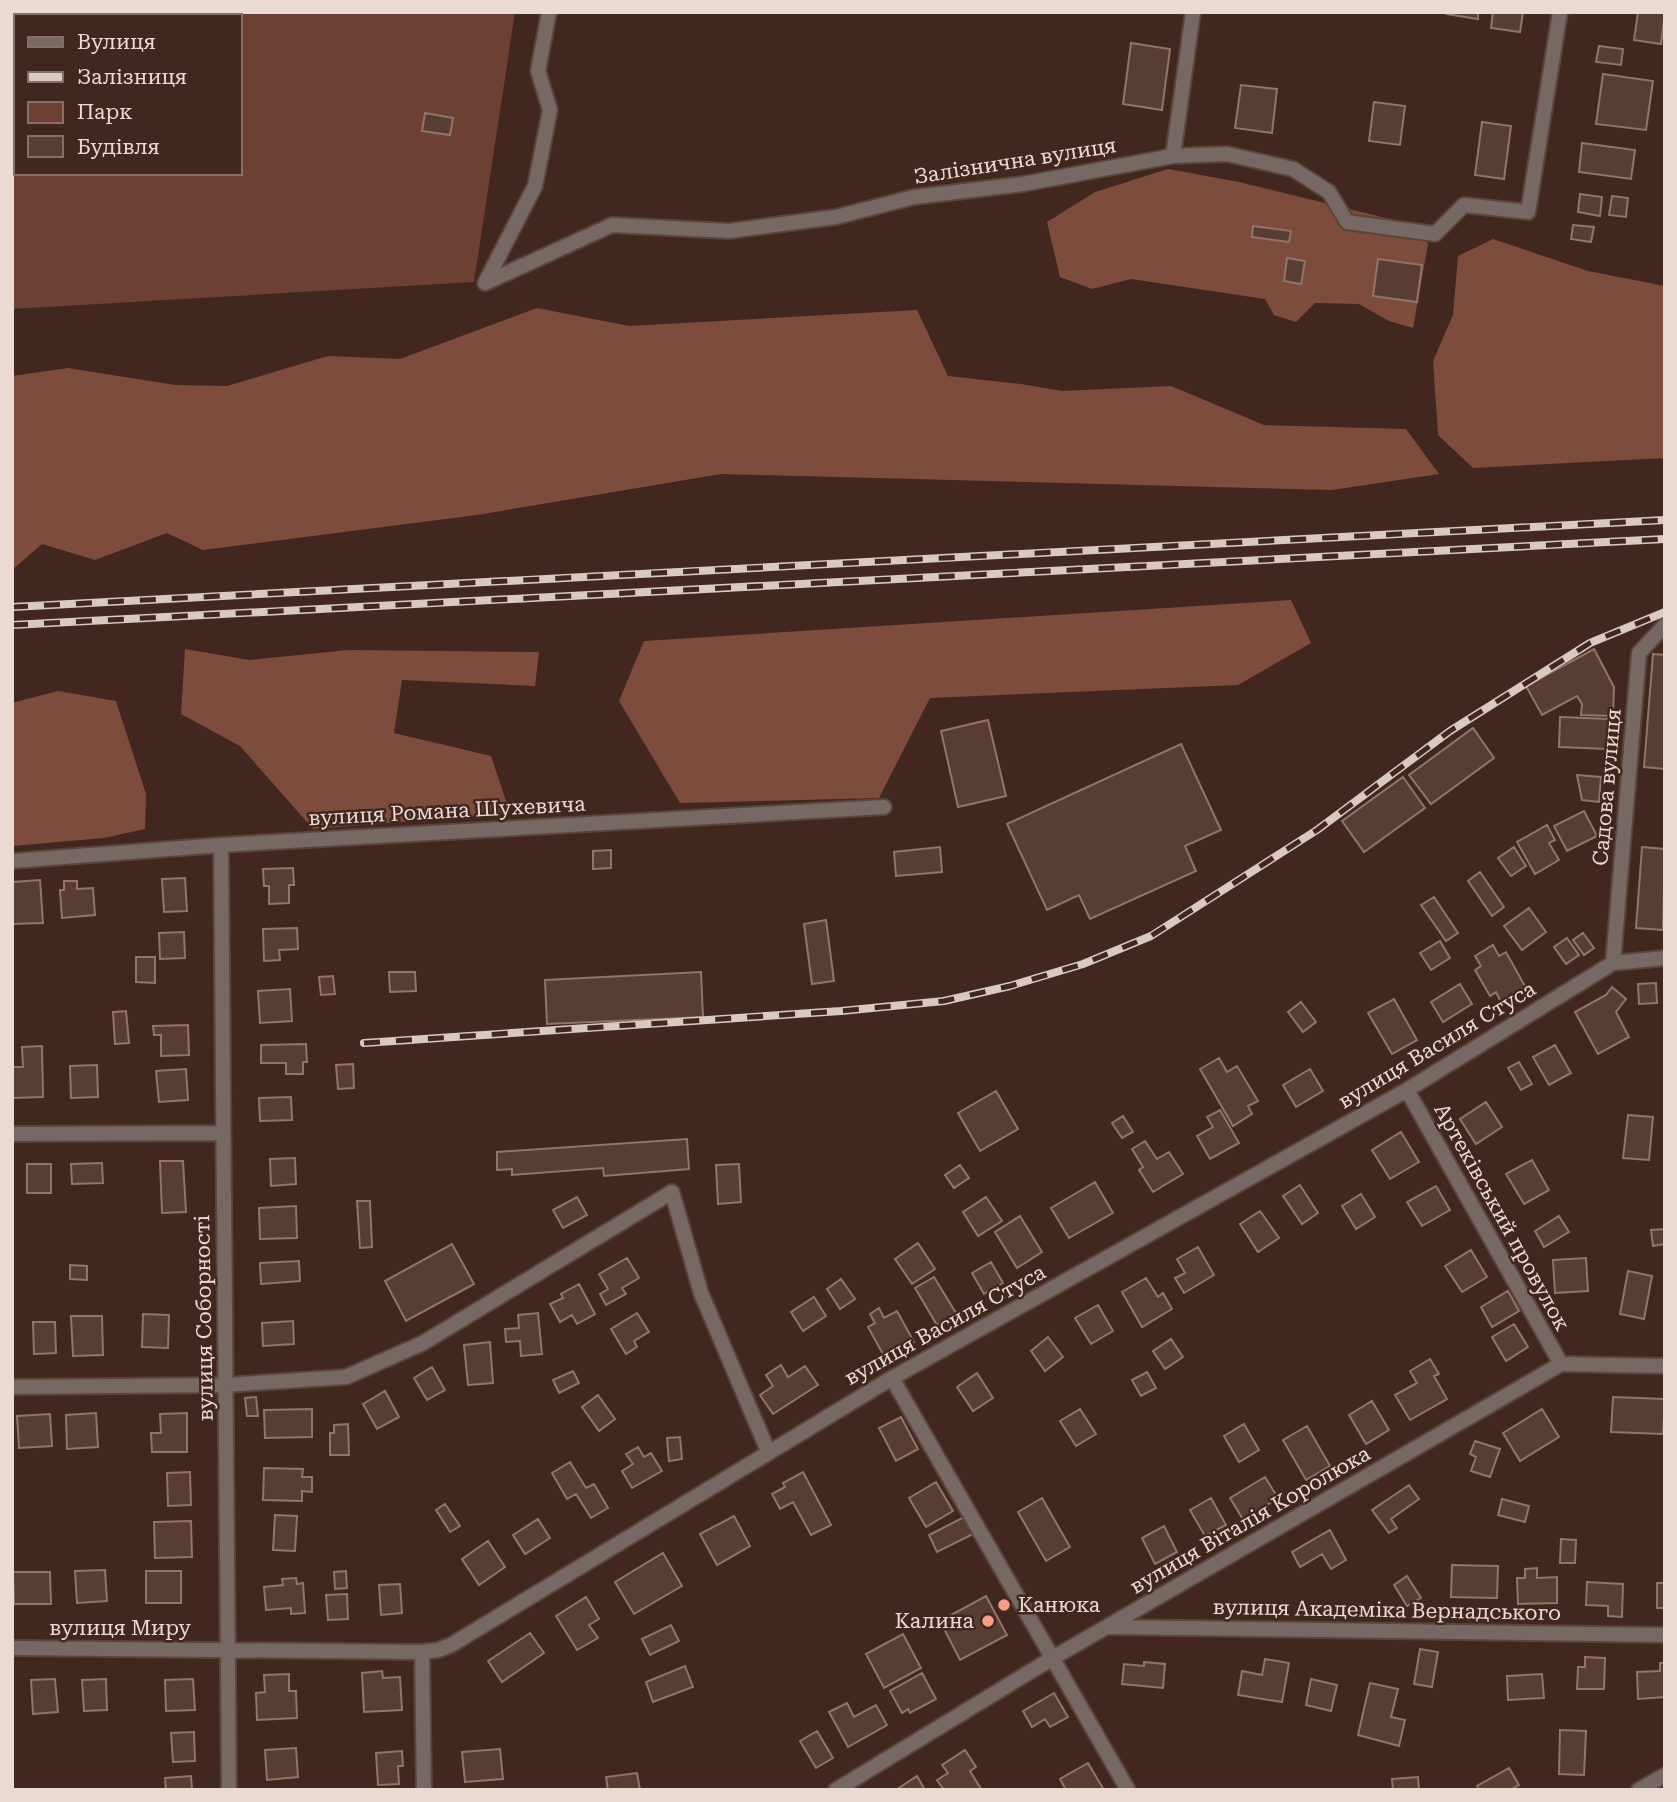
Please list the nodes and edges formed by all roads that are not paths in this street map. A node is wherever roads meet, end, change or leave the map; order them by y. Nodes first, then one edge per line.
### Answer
1 (549, 12) edge
2 (1193, 12) edge
3 (1560, 12) edge
4 (1173, 156) junction
5 (1665, 625) edge
6 (884, 807) dead end
7 (221, 845) junction
8 (12, 861) edge
9 (1665, 958) edge
10 (1613, 963) junction
11 (1407, 1090) junction
12 (223, 1133) junction
13 (12, 1134) edge
14 (1561, 1364) junction
15 (1665, 1366) edge
16 (892, 1378) junction
17 (225, 1385) junction
18 (12, 1387) edge
19 (768, 1451) junction
20 (1108, 1628) junction
21 (1665, 1635) edge
22 (12, 1648) edge
23 (228, 1649) junction
24 (422, 1652) junction
25 (1051, 1659) junction
26 (1665, 1775) edge
27 (229, 1790) edge
28 (424, 1790) edge
29 (836, 1790) edge
30 (1128, 1790) edge
31 (1639, 1790) edge

1 - 4 street, Залізнична вулиця
2 - 4 street
3 - 4 street, Залізнична вулиця
5 - 10 street, Садова вулиця
6 - 7 street, вулиця Романа Шухевича
7 - 8 street, вулиця Романа Шухевича
7 - 12 street, вулиця Соборності
9 - 10 street, вулиця Василя Стуса
10 - 11 street, вулиця Василя Стуса
11 - 14 street, Артеківський провулок
11 - 16 street, вулиця Василя Стуса
12 - 13 street
12 - 17 street, вулиця Соборності
14 - 15 street
14 - 20 street, вулиця Віталія Королюка
16 - 19 street, вулиця Василя Стуса
16 - 25 street
17 - 18 street
17 - 19 street
17 - 23 street, вулиця Соборності
19 - 24 street, вулиця Василя Стуса
20 - 21 street, вулиця Академіка Вернадського
20 - 25 street, вулиця Віталія Королюка
22 - 23 street, вулиця Миру
23 - 24 street, вулиця Василя Стуса
23 - 27 street, вулиця Соборності
24 - 28 street
25 - 29 street, вулиця Віталія Королюка
25 - 30 street
26 - 31 street

